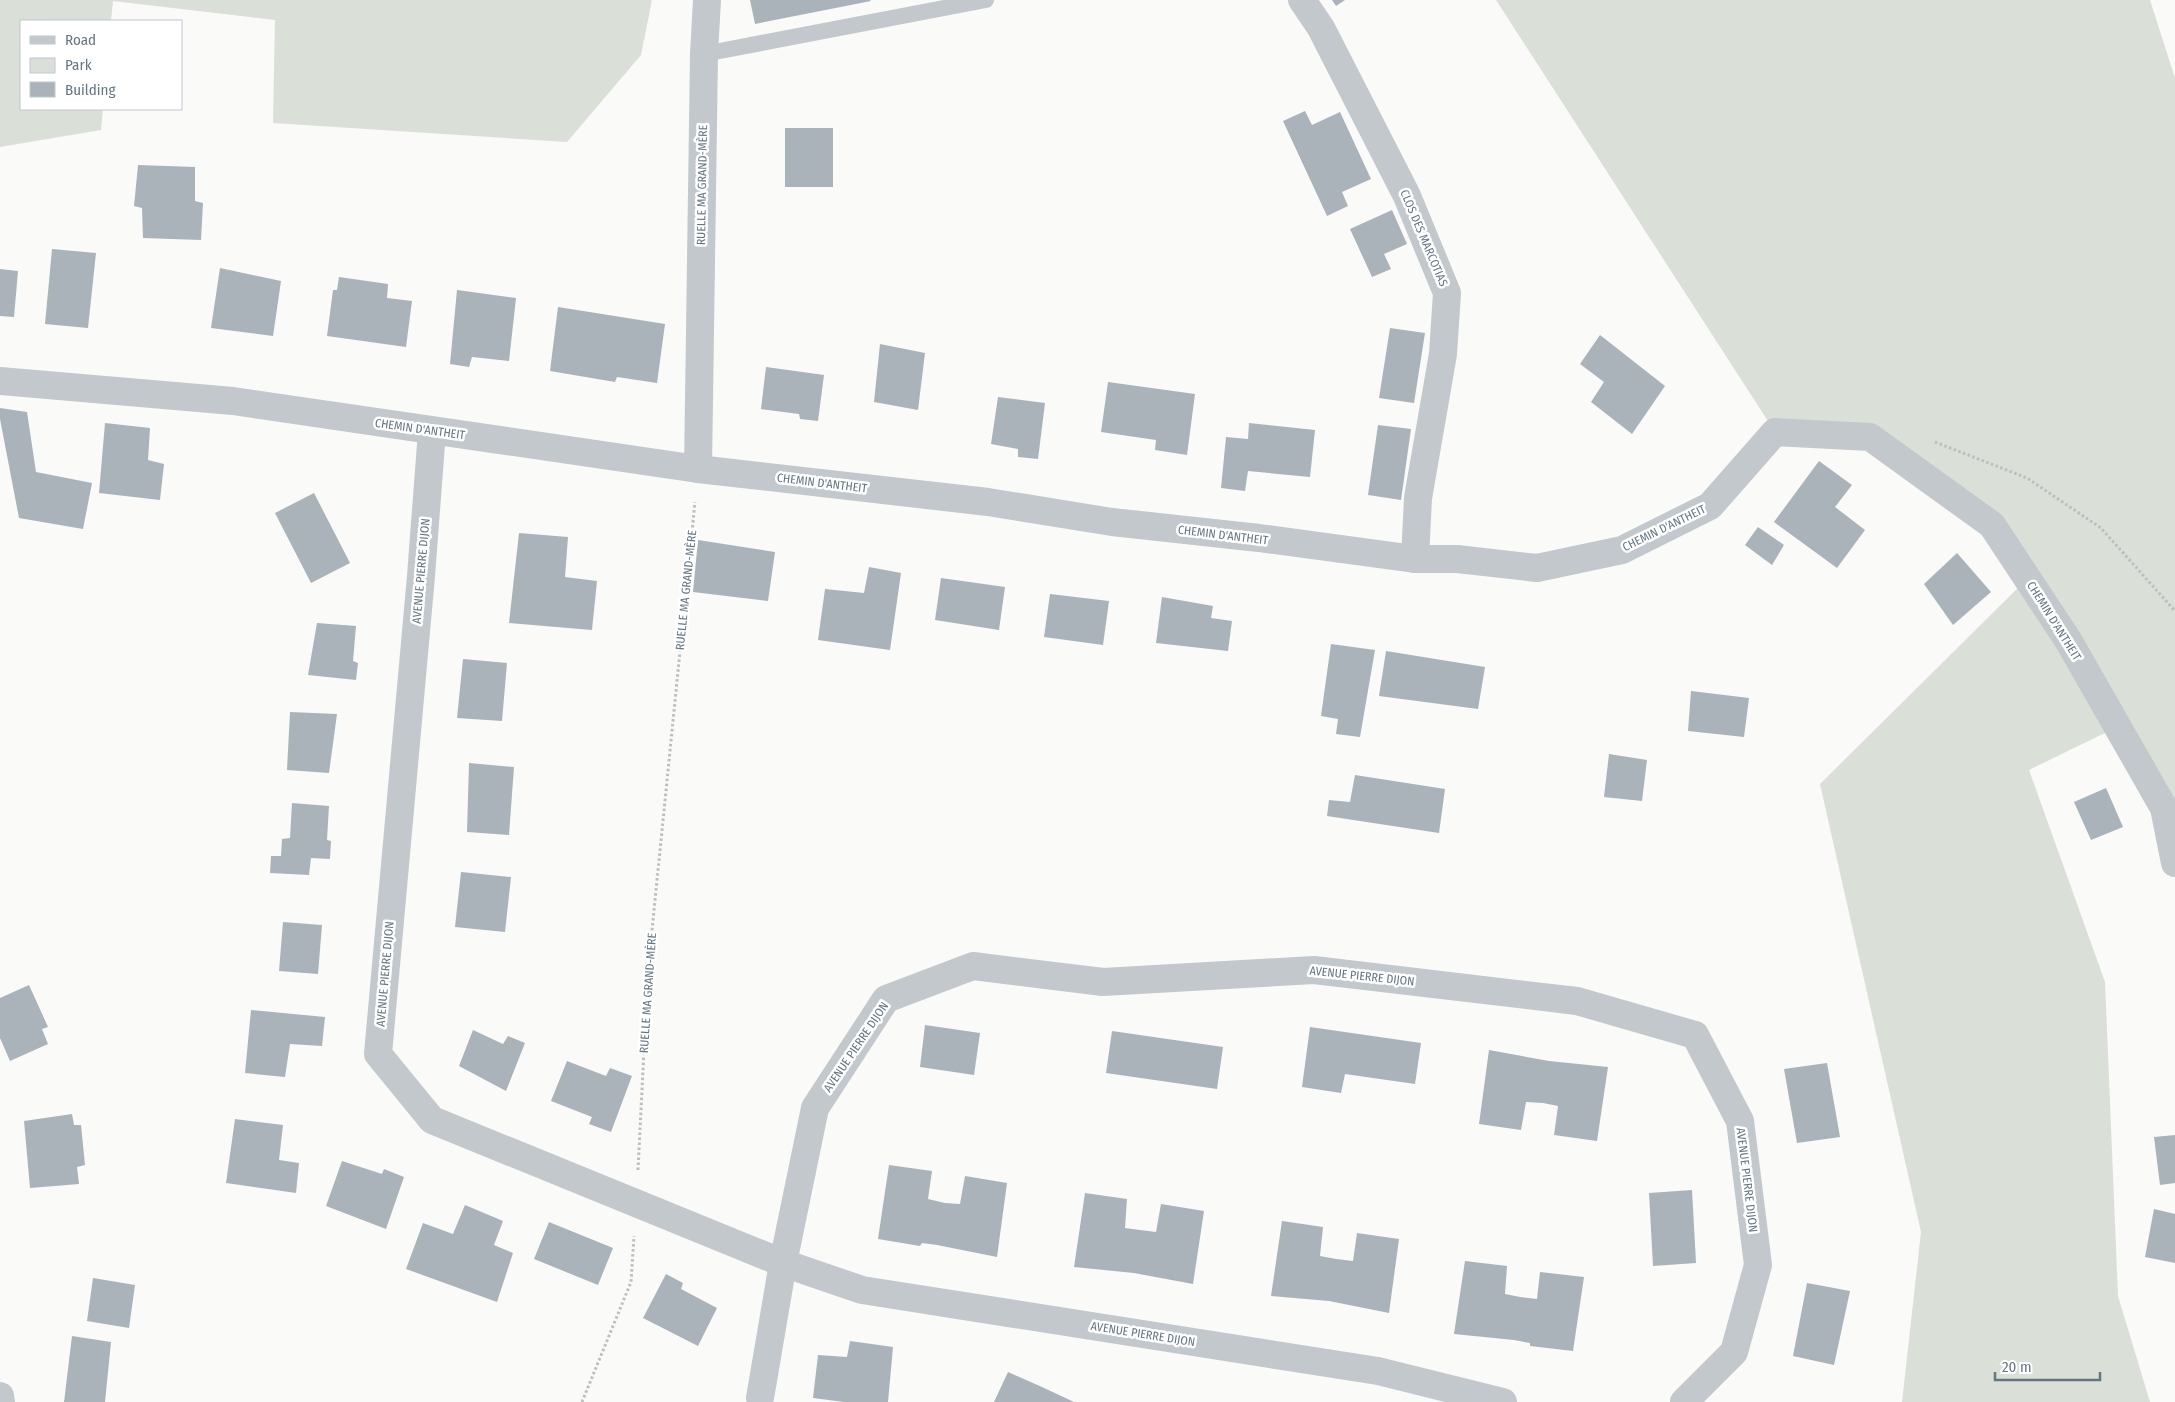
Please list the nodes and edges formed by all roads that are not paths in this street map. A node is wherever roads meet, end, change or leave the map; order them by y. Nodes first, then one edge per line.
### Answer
1 (707, 0) edge
2 (986, 0) edge
3 (1302, 0) edge
4 (704, 54) junction
5 (0, 381) edge
6 (432, 431) junction
7 (698, 469) junction
8 (1415, 559) junction
9 (2175, 863) edge
10 (784, 1263) junction
11 (0, 1396) edge
12 (760, 1398) dead end
13 (1, 1402) edge
14 (1503, 1402) edge
15 (1684, 1402) edge

1 - 4 street, RUELLE MA GRAND-MÈRE
2 - 4 lane
3 - 8 street, CLOS DES MARCOTIAS
4 - 7 street, RUELLE MA GRAND-MÈRE
5 - 6 street, CHEMIN D'ANTHEIT
6 - 7 street, CHEMIN D'ANTHEIT
6 - 10 street, AVENUE PIERRE DIJON
7 - 8 street, CHEMIN D'ANTHEIT
8 - 9 street, CHEMIN D'ANTHEIT
10 - 12 street
10 - 14 street, AVENUE PIERRE DIJON
10 - 15 street, AVENUE PIERRE DIJON
11 - 13 street

